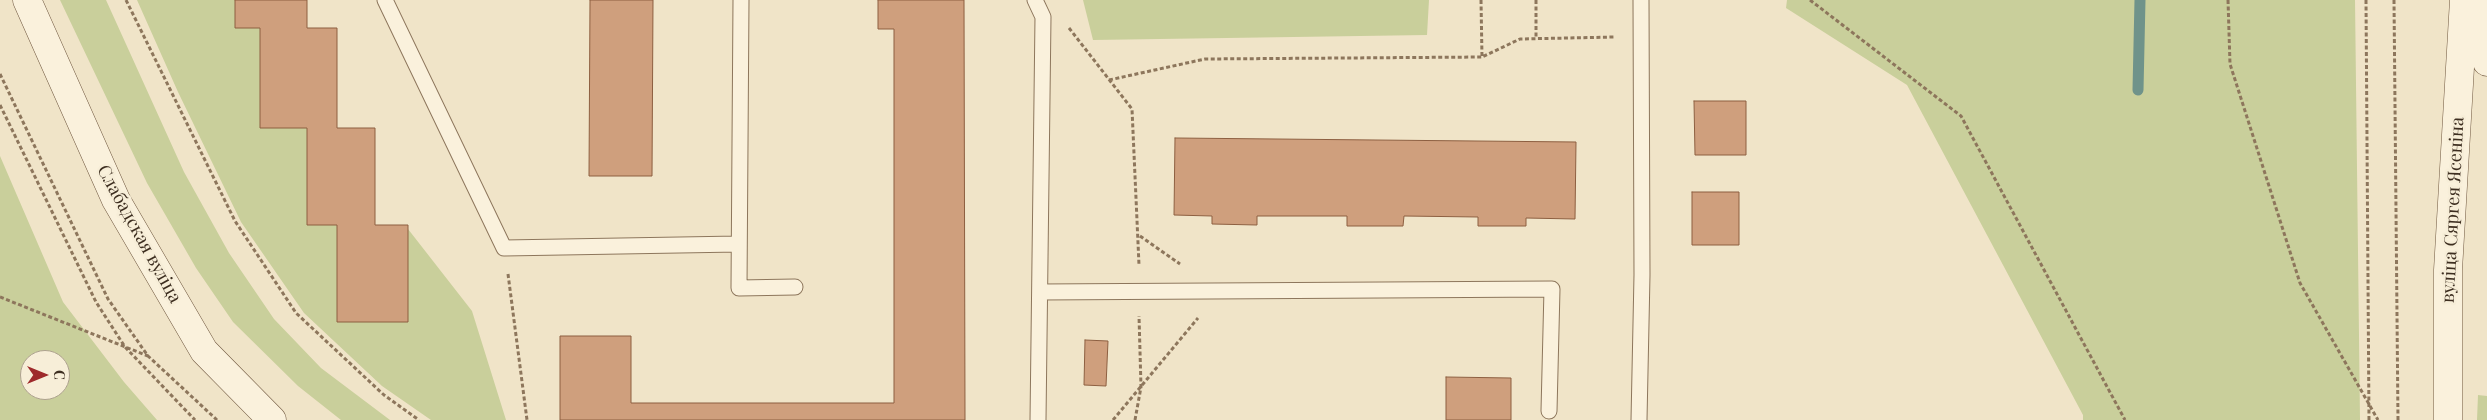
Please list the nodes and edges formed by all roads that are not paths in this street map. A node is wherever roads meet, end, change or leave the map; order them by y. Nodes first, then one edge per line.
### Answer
1 (26, 0) edge
2 (385, 0) edge
3 (741, 0) edge
4 (1035, 0) edge
5 (1641, 0) edge
6 (2464, 0) edge
7 (2480, 0) edge
8 (2487, 62) edge
9 (738, 244) junction
10 (795, 287) dead end
11 (1040, 292) junction
12 (1550, 411) dead end
13 (272, 420) edge
14 (1038, 420) edge
15 (1639, 420) edge
16 (2448, 420) edge

1 - 13 main road, Слабадская вуліца
2 - 9 lane
3 - 9 lane
4 - 11 lane
5 - 15 lane
6 - 16 main road, вуліца Сяргея Ясеніна
7 - 8 main road
9 - 10 lane
11 - 12 lane
11 - 14 lane

